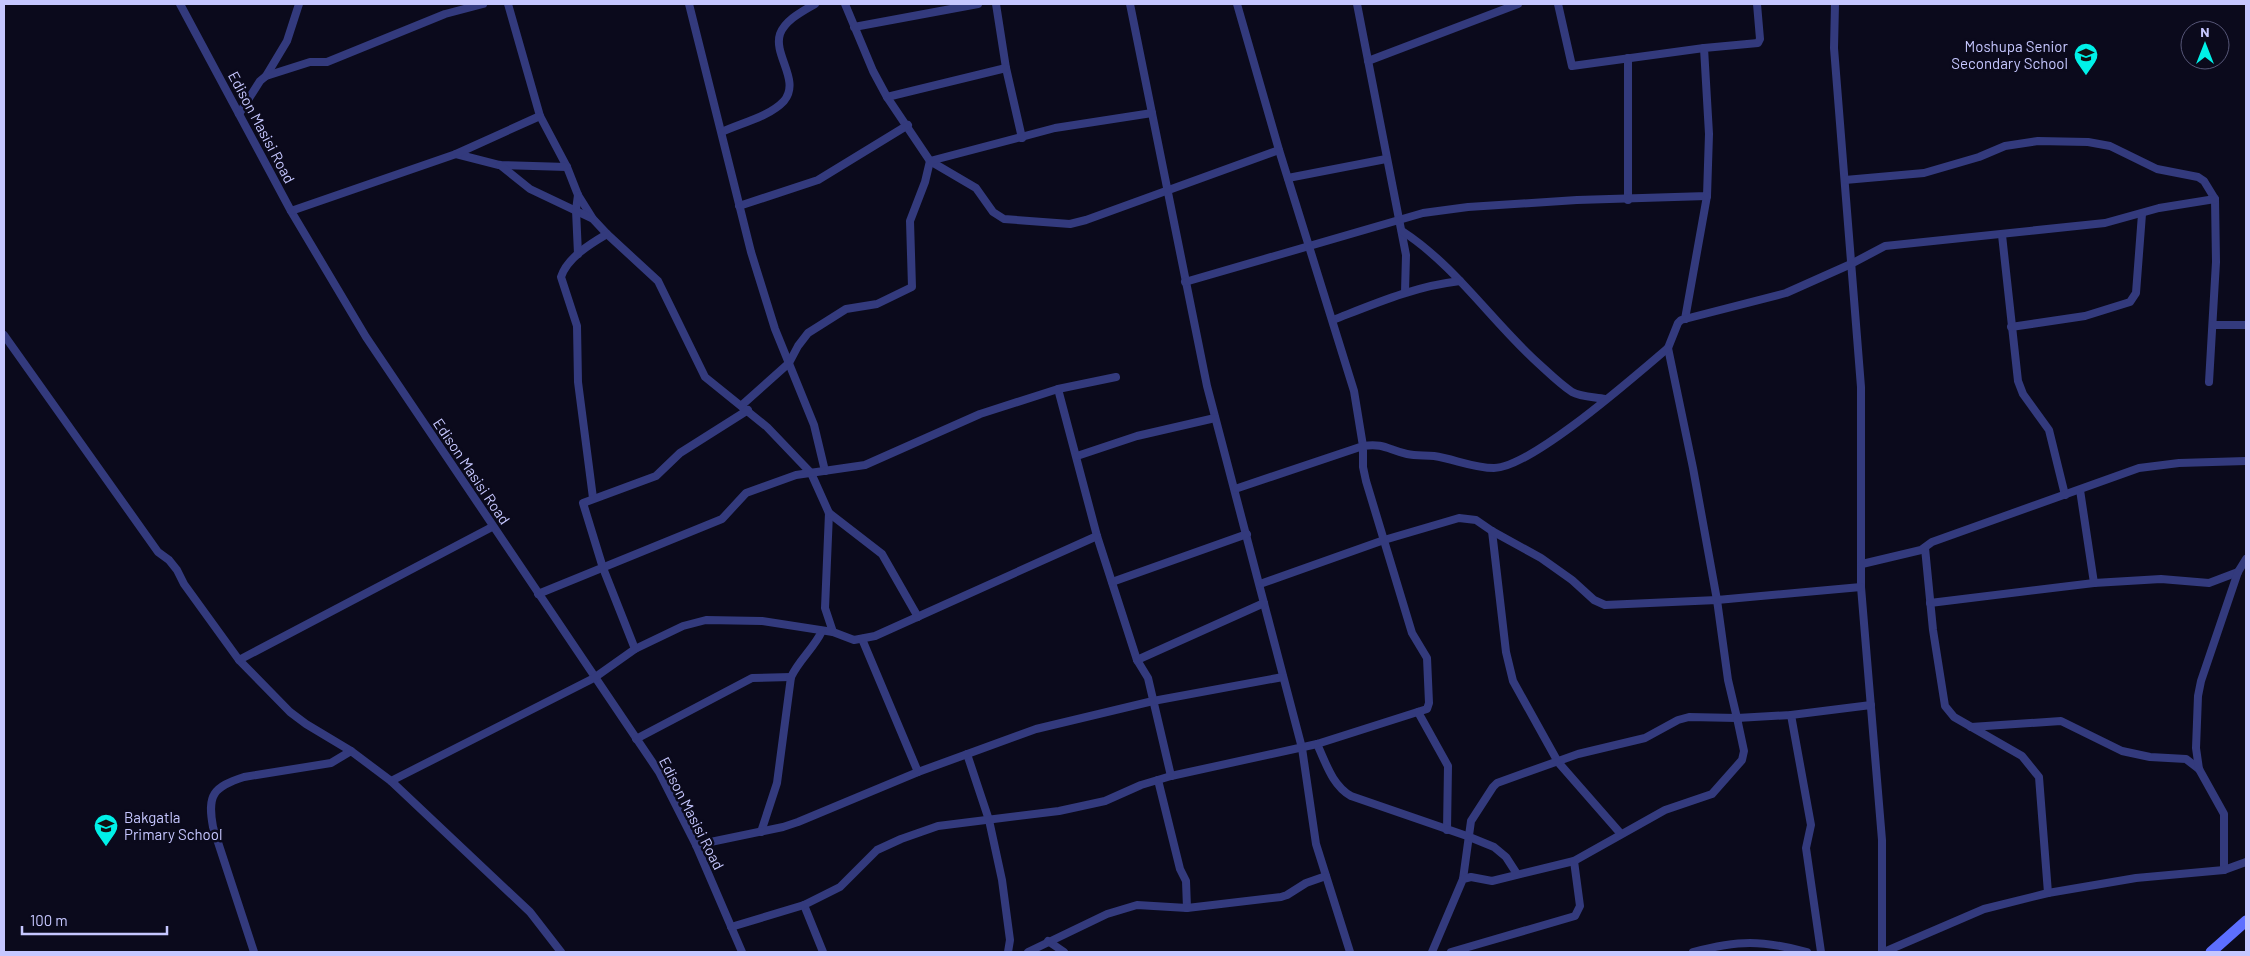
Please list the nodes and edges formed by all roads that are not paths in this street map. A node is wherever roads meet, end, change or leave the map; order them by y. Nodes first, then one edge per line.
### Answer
1 (180, 4) edge
2 (299, 4) edge
3 (483, 4) edge
4 (508, 4) edge
5 (689, 4) edge
6 (815, 4) edge
7 (846, 4) edge
8 (978, 4) edge
9 (996, 4) edge
10 (1130, 4) edge
11 (1237, 4) edge
12 (1357, 4) edge
13 (1518, 4) edge
14 (1558, 4) edge
15 (1757, 4) edge
16 (1835, 4) edge
17 (854, 27) junction
18 (1704, 48) junction
19 (1628, 58) junction
20 (1368, 60) junction
21 (1006, 68) junction
22 (266, 76) junction
23 (887, 98) junction
24 (1152, 113) junction
25 (239, 114) junction
26 (540, 116) junction
27 (908, 125) junction
28 (722, 132) junction
29 (1022, 138) junction
30 (1279, 150) junction
31 (456, 154) junction
32 (1386, 158) junction
33 (930, 161) junction
34 (500, 165) junction
35 (567, 167) junction
36 (1288, 178) junction
37 (1845, 180) junction
38 (1167, 190) junction
39 (578, 195) junction
40 (1707, 196) junction
41 (2216, 199) junction
42 (1628, 200) junction
43 (740, 206) junction
44 (576, 210) junction
45 (291, 211) junction
46 (2142, 214) junction
47 (593, 218) junction
48 (1398, 220) junction
49 (1402, 231) junction
50 (607, 234) junction
51 (2002, 235) junction
52 (1309, 246) junction
53 (578, 254) junction
54 (1851, 264) junction
55 (1460, 281) junction
56 (1185, 282) junction
57 (1404, 292) junction
58 (1685, 319) junction
59 (1332, 320) junction
60 (2213, 325) junction
61 (2246, 325) edge
62 (2011, 327) junction
63 (4, 335) edge
64 (1668, 348) junction
65 (789, 363) junction
66 (1116, 377) dead end
67 (2209, 382) dead end
68 (1058, 389) junction
69 (1606, 399) junction
70 (742, 404) junction
71 (748, 410) junction
72 (1215, 418) junction
73 (1363, 446) junction
74 (1077, 456) junction
75 (2246, 461) edge
76 (825, 471) junction
77 (811, 473) junction
78 (1234, 489) junction
79 (2080, 490) junction
80 (2065, 495) junction
81 (593, 498) junction
82 (829, 513) junction
83 (492, 527) junction
84 (1492, 531) junction
85 (1247, 534) junction
86 (1097, 536) junction
87 (1384, 540) junction
88 (1925, 548) junction
89 (2246, 559) edge
90 (1862, 564) junction
91 (603, 568) junction
92 (2238, 572) junction
93 (1112, 582) junction
94 (2094, 583) junction
95 (1260, 584) junction
96 (1861, 587) junction
97 (538, 594) junction
98 (1717, 600) junction
99 (1264, 603) junction
100 (1930, 603) junction
101 (918, 617) junction
102 (822, 631) junction
103 (833, 632) junction
104 (862, 639) junction
105 (635, 649) junction
106 (239, 660) junction
107 (1137, 660) junction
108 (791, 677) junction
109 (1283, 677) junction
110 (594, 678) junction
111 (1152, 701) junction
112 (1871, 705) junction
113 (1418, 712) junction
114 (1791, 715) junction
115 (1737, 718) junction
116 (1971, 727) junction
117 (636, 739) junction
118 (1317, 744) junction
119 (1302, 748) junction
120 (351, 751) junction
121 (967, 754) junction
122 (1558, 762) junction
123 (2199, 769) junction
124 (918, 772) junction
125 (1171, 776) junction
126 (1158, 780) junction
127 (391, 781) junction
128 (989, 820) junction
129 (1448, 830) junction
130 (761, 832) junction
131 (1621, 834) junction
132 (1467, 836) junction
133 (696, 845) junction
134 (1574, 862) junction
135 (2246, 862) edge
136 (2224, 870) junction
137 (1517, 874) junction
138 (1326, 876) junction
139 (1462, 879) junction
140 (2048, 893) junction
141 (804, 905) junction
142 (1187, 908) junction
143 (2246, 921) edge
144 (731, 926) junction
145 (1048, 941) junction
146 (254, 952) edge
147 (561, 952) edge
148 (742, 952) edge
149 (823, 952) edge
150 (1008, 952) edge
151 (1028, 952) edge
152 (1064, 952) edge
153 (1350, 952) edge
154 (1432, 952) edge
155 (1451, 952) edge
156 (1694, 952) edge
157 (1807, 952) edge
158 (1821, 952) edge
159 (1883, 952) edge
160 (2211, 952) edge

1 - 25 street, Edison Masisi Road
2 - 22 street
3 - 22 street
4 - 26 street
5 - 28 street
6 - 28 street
7 - 17 street
8 - 17 street
9 - 21 street
10 - 24 street
11 - 30 street
12 - 20 street
13 - 20 street
14 - 19 street
15 - 18 street
16 - 37 street
17 - 23 street
18 - 19 street
18 - 40 street
19 - 42 street
20 - 32 street
21 - 23 street
21 - 29 street
22 - 25 street
23 - 27 street
24 - 29 street
24 - 38 street
25 - 45 street, Edison Masisi Road
26 - 31 street
26 - 35 street
27 - 33 street
27 - 43 street
28 - 43 street
29 - 33 street
30 - 36 street
30 - 38 street
31 - 34 street
31 - 45 street
32 - 36 street
32 - 48 street
33 - 38 street
33 - 65 street
34 - 35 street
34 - 44 street
35 - 39 street
36 - 52 street
37 - 41 street
37 - 54 street
38 - 56 street
39 - 44 street
39 - 47 street
40 - 42 street
40 - 58 street
41 - 46 street
41 - 60 street
42 - 48 street
43 - 65 street
44 - 47 street
44 - 53 street
45 - 83 street, Edison Masisi Road
46 - 51 street
46 - 62 street
47 - 50 street
48 - 49 street
48 - 52 street
49 - 55 street
49 - 57 street
50 - 53 street
50 - 70 street
51 - 54 street
51 - 62 street
52 - 56 street
52 - 59 street
53 - 81 street
54 - 58 street
54 - 90 street
55 - 57 street
55 - 69 street
56 - 72 street
57 - 59 street
58 - 64 street
59 - 73 street
60 - 61 street
60 - 67 street
62 - 80 street
63 - 106 street
64 - 69 street
64 - 98 street
65 - 70 street
65 - 76 street
66 - 68 street
68 - 74 street
68 - 76 street
69 - 73 street
70 - 71 street
71 - 77 street
71 - 81 street
72 - 74 street
72 - 78 street
73 - 78 street
73 - 87 street
74 - 86 street
75 - 79 street
76 - 77 street
77 - 82 street
77 - 91 street
78 - 85 street
79 - 80 street
79 - 94 street
80 - 88 street
81 - 91 street
82 - 101 street
82 - 103 street
83 - 97 street, Edison Masisi Road
83 - 106 street
84 - 87 street
84 - 98 street
84 - 122 street
85 - 93 street
85 - 95 street
86 - 93 street
86 - 101 street
87 - 95 street
87 - 113 street
88 - 90 street
88 - 100 street
89 - 92 street
90 - 96 street
91 - 97 street
91 - 105 street
92 - 94 street
92 - 123 street
93 - 107 street
94 - 100 street
95 - 99 street
96 - 98 street
96 - 112 street
97 - 110 street, Edison Masisi Road
98 - 115 street
99 - 107 street
99 - 109 street
100 - 116 street
101 - 104 street
102 - 103 street
102 - 105 street
102 - 108 street
103 - 104 street
104 - 124 street
105 - 110 street
106 - 120 street
107 - 111 street
108 - 117 street
108 - 130 street
109 - 111 street
109 - 119 street
110 - 117 street, Edison Masisi Road
110 - 127 street
111 - 121 street
111 - 125 street
112 - 114 street
112 - 159 street
113 - 118 street
113 - 129 street
114 - 115 street
114 - 158 street
115 - 122 street
115 - 131 street
116 - 123 street
116 - 140 street
117 - 133 street, Edison Masisi Road
118 - 119 street
118 - 129 street
119 - 125 street
119 - 138 street
120 - 127 street
120 - 146 street
121 - 124 street
121 - 128 street
122 - 131 street
122 - 132 street
123 - 136 street
124 - 130 street
125 - 126 street
126 - 128 street
126 - 142 street
127 - 147 street
128 - 141 street
128 - 150 street
129 - 132 street
130 - 133 street
131 - 134 street
132 - 137 street
132 - 139 street
133 - 144 street, Edison Masisi Road
134 - 137 street
134 - 155 street
135 - 136 street
136 - 140 street
137 - 139 street
138 - 142 street
138 - 153 street
139 - 154 street
140 - 159 street
141 - 144 street
141 - 149 street
142 - 145 street
143 - 160 main road
144 - 148 street, Edison Masisi Road
145 - 151 street
145 - 152 street
156 - 157 street

